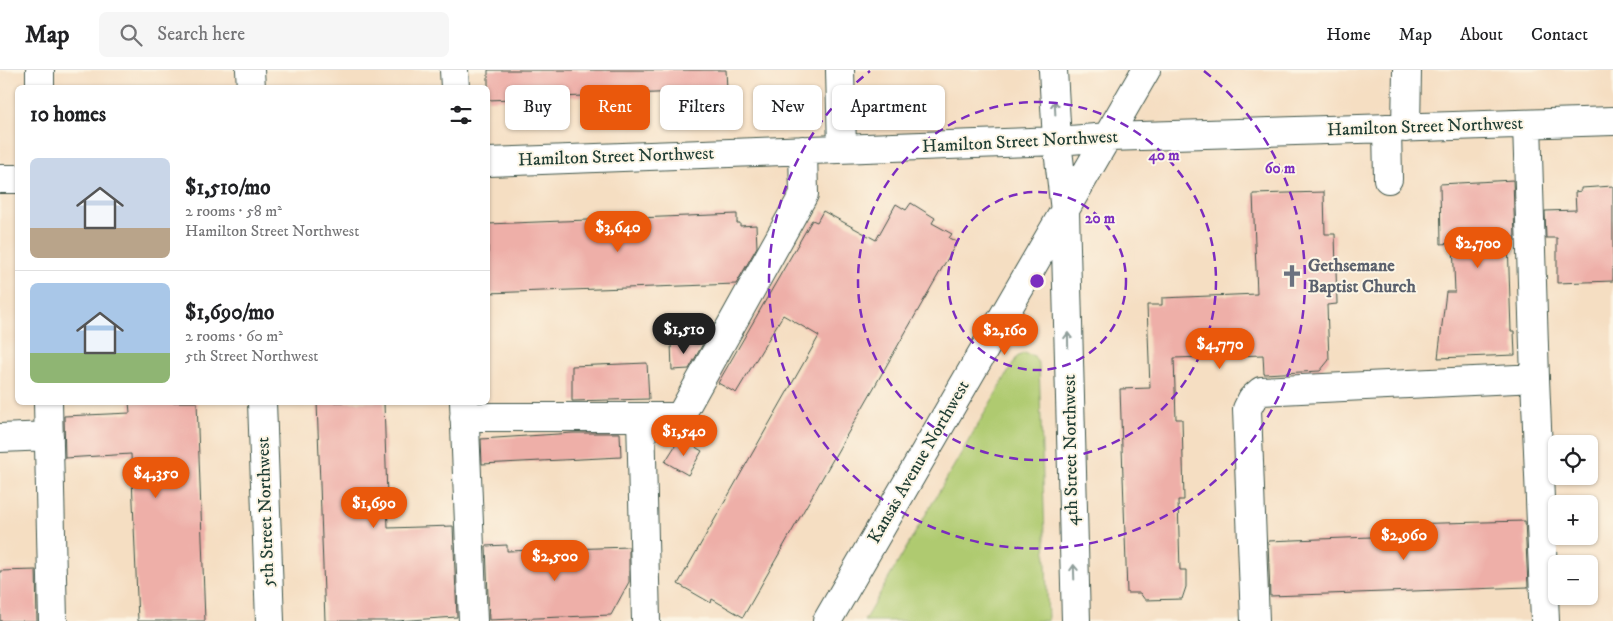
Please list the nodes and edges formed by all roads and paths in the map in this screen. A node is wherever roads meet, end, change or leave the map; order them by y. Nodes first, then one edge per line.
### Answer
1 (40, 70) edge
2 (250, 70) edge
3 (454, 70) edge
4 (840, 70) edge
5 (1053, 70) edge
6 (1146, 70) edge
7 (1407, 70) edge
8 (40, 85) edge
9 (251, 85) edge
10 (455, 85) edge
11 (1613, 121) edge
12 (1527, 124) junction
13 (1396, 128) junction
14 (1109, 137) junction
15 (1056, 141) junction
16 (842, 149) junction
17 (803, 150) junction
18 (490, 162) edge
19 (15, 178) edge
20 (0, 179) edge
21 (1388, 180) dead end
22 (1065, 211) junction
23 (1535, 378) junction
24 (48, 405) edge
25 (262, 405) edge
26 (464, 410) edge
27 (641, 417) junction
28 (49, 436) junction
29 (0, 438) edge
30 (53, 621) edge
31 (270, 621) edge
32 (473, 621) edge
33 (646, 621) edge
34 (827, 621) edge
35 (1076, 621) edge
36 (1256, 621) edge
37 (1545, 621) edge

1 - 8 street
2 - 9 street
3 - 10 street
4 - 16 street
15 -> 5 street, 4th Street Northwest
6 - 14 street, Kansas Avenue Northwest
7 - 13 street
11 - 12 street, Hamilton Street Northwest
12 - 13 street, Hamilton Street Northwest
12 - 23 street
13 - 14 street, Hamilton Street Northwest
13 - 21 street
14 - 15 street, Hamilton Street Northwest
14 - 22 street, Kansas Avenue Northwest
15 - 16 street, Hamilton Street Northwest
15 - 22 street, 4th Street Northwest
16 - 17 street, Hamilton Street Northwest
17 - 18 street, Hamilton Street Northwest
17 - 27 street
19 - 20 street
22 - 34 street, Kansas Avenue Northwest
35 -> 22 street, 4th Street Northwest
23 - 36 street
23 - 37 street
24 - 28 street
25 - 31 street, 5th Street Northwest
26 - 27 street
26 - 32 street
27 - 33 street
28 - 29 street
28 - 30 street

